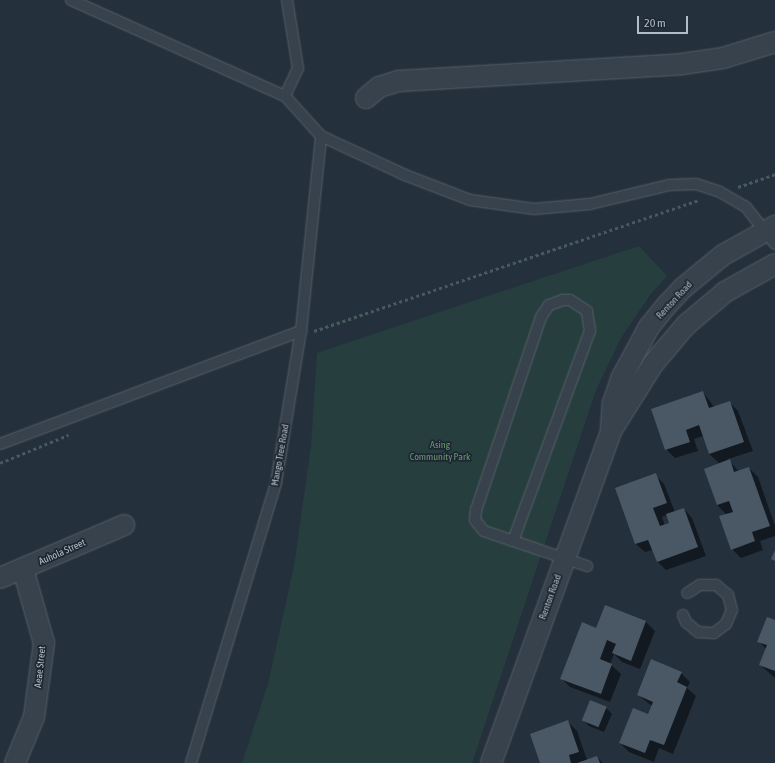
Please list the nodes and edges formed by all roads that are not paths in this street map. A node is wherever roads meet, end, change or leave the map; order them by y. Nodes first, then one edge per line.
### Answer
1 (71, 0) edge
2 (287, 0) edge
3 (775, 42) edge
4 (285, 96) junction
5 (366, 98) dead end
6 (321, 136) junction
7 (772, 233) edge
8 (775, 264) edge
9 (300, 334) junction
10 (610, 431) junction
11 (0, 444) edge
12 (124, 525) dead end
13 (513, 541) junction
14 (564, 559) junction
15 (587, 566) dead end
16 (23, 569) junction
17 (0, 578) edge
18 (688, 593) dead end
19 (683, 615) dead end
20 (15, 763) edge
21 (191, 763) edge
22 (491, 763) edge

1 - 4 lane
2 - 4 lane
3 - 5 street
4 - 6 lane
6 - 7 lane
6 - 9 lane, Mango Tree Road
7 - 10 street, Renton Road
8 - 10 street, Renton Road
9 - 11 lane
9 - 21 lane, Mango Tree Road
10 - 14 street, Renton Road
12 - 16 street, Auhola Street
13 - 13 lane
13 - 14 lane
14 - 15 lane
14 - 22 street, Renton Road
16 - 17 street, Auhola Street
16 - 20 street, Aeae Street
18 - 19 lane

